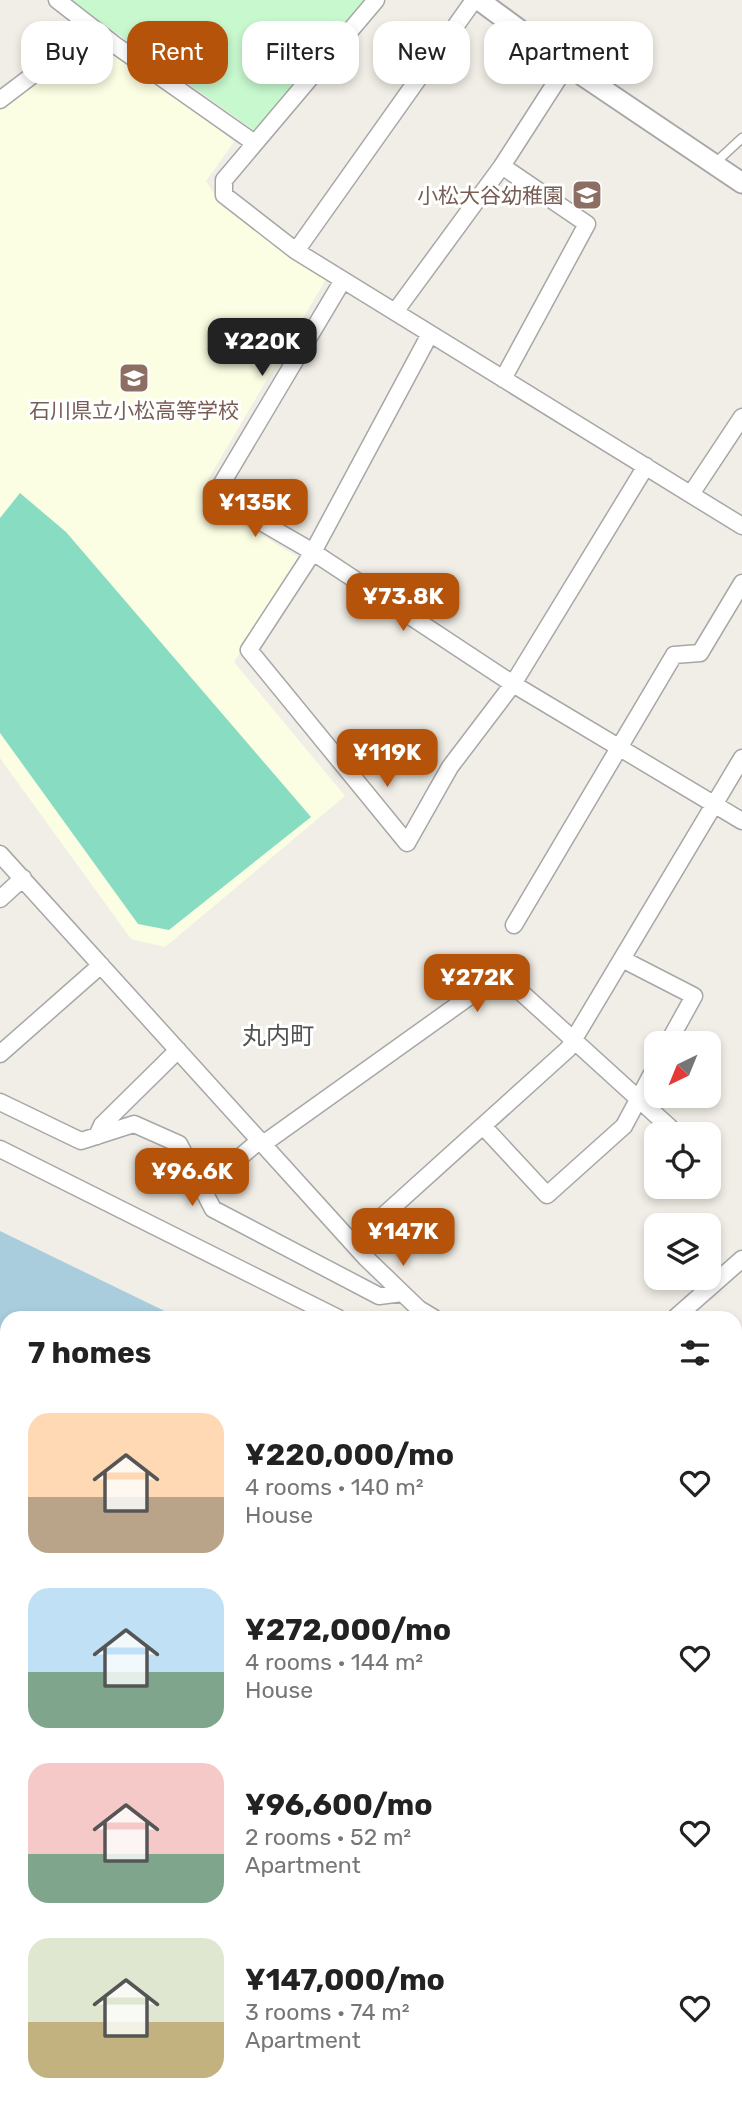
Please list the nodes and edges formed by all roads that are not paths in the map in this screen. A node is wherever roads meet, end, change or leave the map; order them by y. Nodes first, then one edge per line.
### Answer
1 (57, 0) edge
2 (376, 0) edge
3 (477, 0) edge
4 (83, 21) edge
5 (506, 21) edge
6 (113, 43) edge
7 (21, 84) edge
8 (555, 84) edge
9 (595, 84) edge
10 (0, 100) edge
11 (742, 138) edge
12 (253, 142) junction
13 (714, 164) junction
14 (502, 166) junction
15 (742, 183) edge
16 (296, 251) junction
17 (343, 280) junction
18 (395, 312) junction
19 (430, 334) junction
20 (503, 379) junction
21 (742, 417) edge
22 (646, 466) junction
23 (691, 494) junction
24 (742, 526) edge
25 (313, 552) junction
26 (742, 583) edge
27 (513, 684) junction
28 (620, 747) junction
29 (742, 758) edge
30 (715, 804) junction
31 (742, 821) edge
32 (0, 854) edge
33 (23, 878) junction
34 (0, 899) edge
35 (514, 925) dead end
36 (622, 959) junction
37 (101, 965) junction
38 (675, 1031) edge
39 (574, 1040) junction
40 (178, 1050) junction
41 (0, 1054) edge
42 (644, 1088) edge
43 (638, 1099) junction
44 (0, 1101) edge
45 (664, 1122) edge
46 (483, 1126) junction
47 (97, 1136) junction
48 (261, 1142) junction
49 (0, 1149) edge
50 (203, 1189) junction
51 (353, 1243) junction
52 (742, 1259) edge
53 (402, 1293) junction
54 (324, 1311) edge
55 (422, 1311) edge
56 (684, 1311) edge

1 - 4 street
2 - 12 street
3 - 5 street
3 - 16 street
6 - 12 street
7 - 10 street
8 - 14 street
9 - 13 street
11 - 13 lane
12 - 16 street
13 - 15 street
14 - 18 street
14 - 20 street
16 - 17 street
17 - 18 street
17 - 25 street
18 - 19 street
19 - 20 street
19 - 25 street
20 - 22 street
21 - 23 street
22 - 23 street
22 - 27 street
23 - 24 street
25 - 27 street
25 - 27 street
26 - 28 street
27 - 28 street
28 - 30 street
28 - 35 street
29 - 30 street
30 - 31 street
30 - 36 street
32 - 33 street
33 - 34 street
33 - 37 street
36 - 38 street
36 - 39 street
37 - 40 street
37 - 41 street
39 - 43 street
39 - 46 street
39 - 48 street
40 - 47 street
40 - 48 street
42 - 43 street
43 - 45 street
43 - 46 street
44 - 47 street
46 - 51 street
47 - 50 street
48 - 50 street
48 - 51 street
49 - 54 street
50 - 53 street
51 - 53 street
52 - 56 street
53 - 55 street

